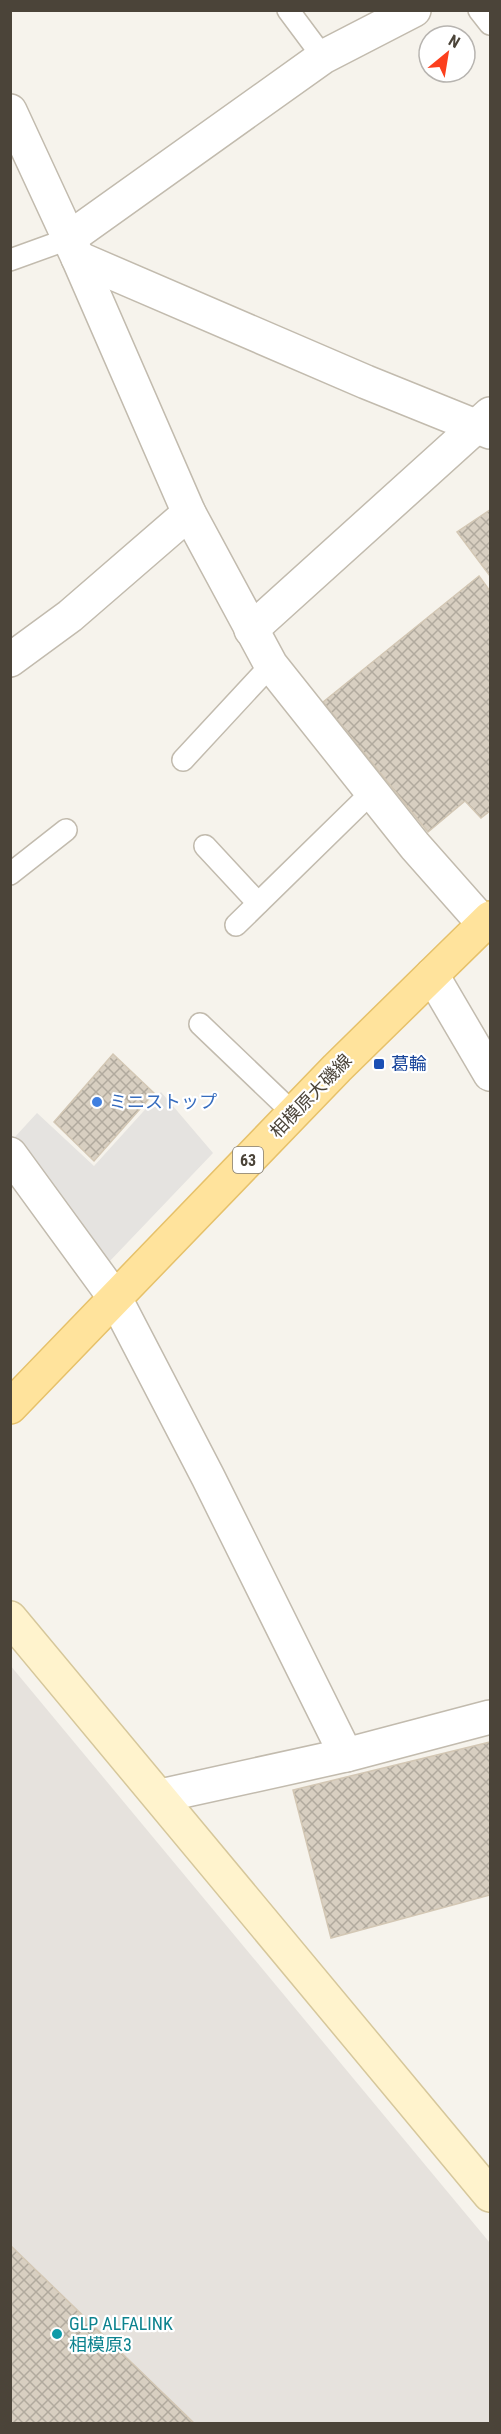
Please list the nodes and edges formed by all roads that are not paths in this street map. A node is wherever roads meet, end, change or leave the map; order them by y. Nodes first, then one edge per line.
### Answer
1 (288, 10) edge
2 (414, 10) edge
3 (479, 10) edge
4 (490, 24) edge
5 (323, 57) junction
6 (10, 111) edge
7 (73, 248) junction
8 (10, 260) edge
9 (486, 424) edge
10 (189, 513) junction
11 (251, 630) junction
12 (10, 660) edge
13 (271, 665) junction
14 (183, 760) dead end
15 (373, 791) junction
16 (66, 831) dead end
17 (204, 846) dead end
18 (10, 874) edge
19 (258, 903) junction
20 (487, 921) edge
21 (236, 925) dead end
22 (432, 975) junction
23 (200, 1024) dead end
24 (490, 1074) edge
25 (293, 1113) junction
26 (10, 1154) edge
27 (115, 1298) junction
28 (10, 1407) edge
29 (10, 1618) edge
30 (490, 1717) edge
31 (346, 1755) junction
32 (160, 1796) junction
33 (490, 2194) edge

1 - 5 lane
2 - 5 street
3 - 4 lane
5 - 7 street
6 - 7 street
7 - 8 lane
7 - 9 street
7 - 10 street
9 - 11 street
10 - 11 street
10 - 12 street
11 - 13 street
13 - 14 lane
13 - 15 street
15 - 19 lane
15 - 20 street
16 - 18 lane
17 - 19 lane
19 - 21 lane
20 - 22 main road, 相模原大磯線 / 63
22 - 24 street
22 - 25 main road, 相模原大磯線 / 63
23 - 25 lane
25 - 27 main road, 相模原大磯線 / 63
26 - 27 street
27 - 28 main road, 相模原大磯線 / 63
27 - 31 street
29 - 32 street
30 - 31 street
31 - 32 street
32 - 33 street

